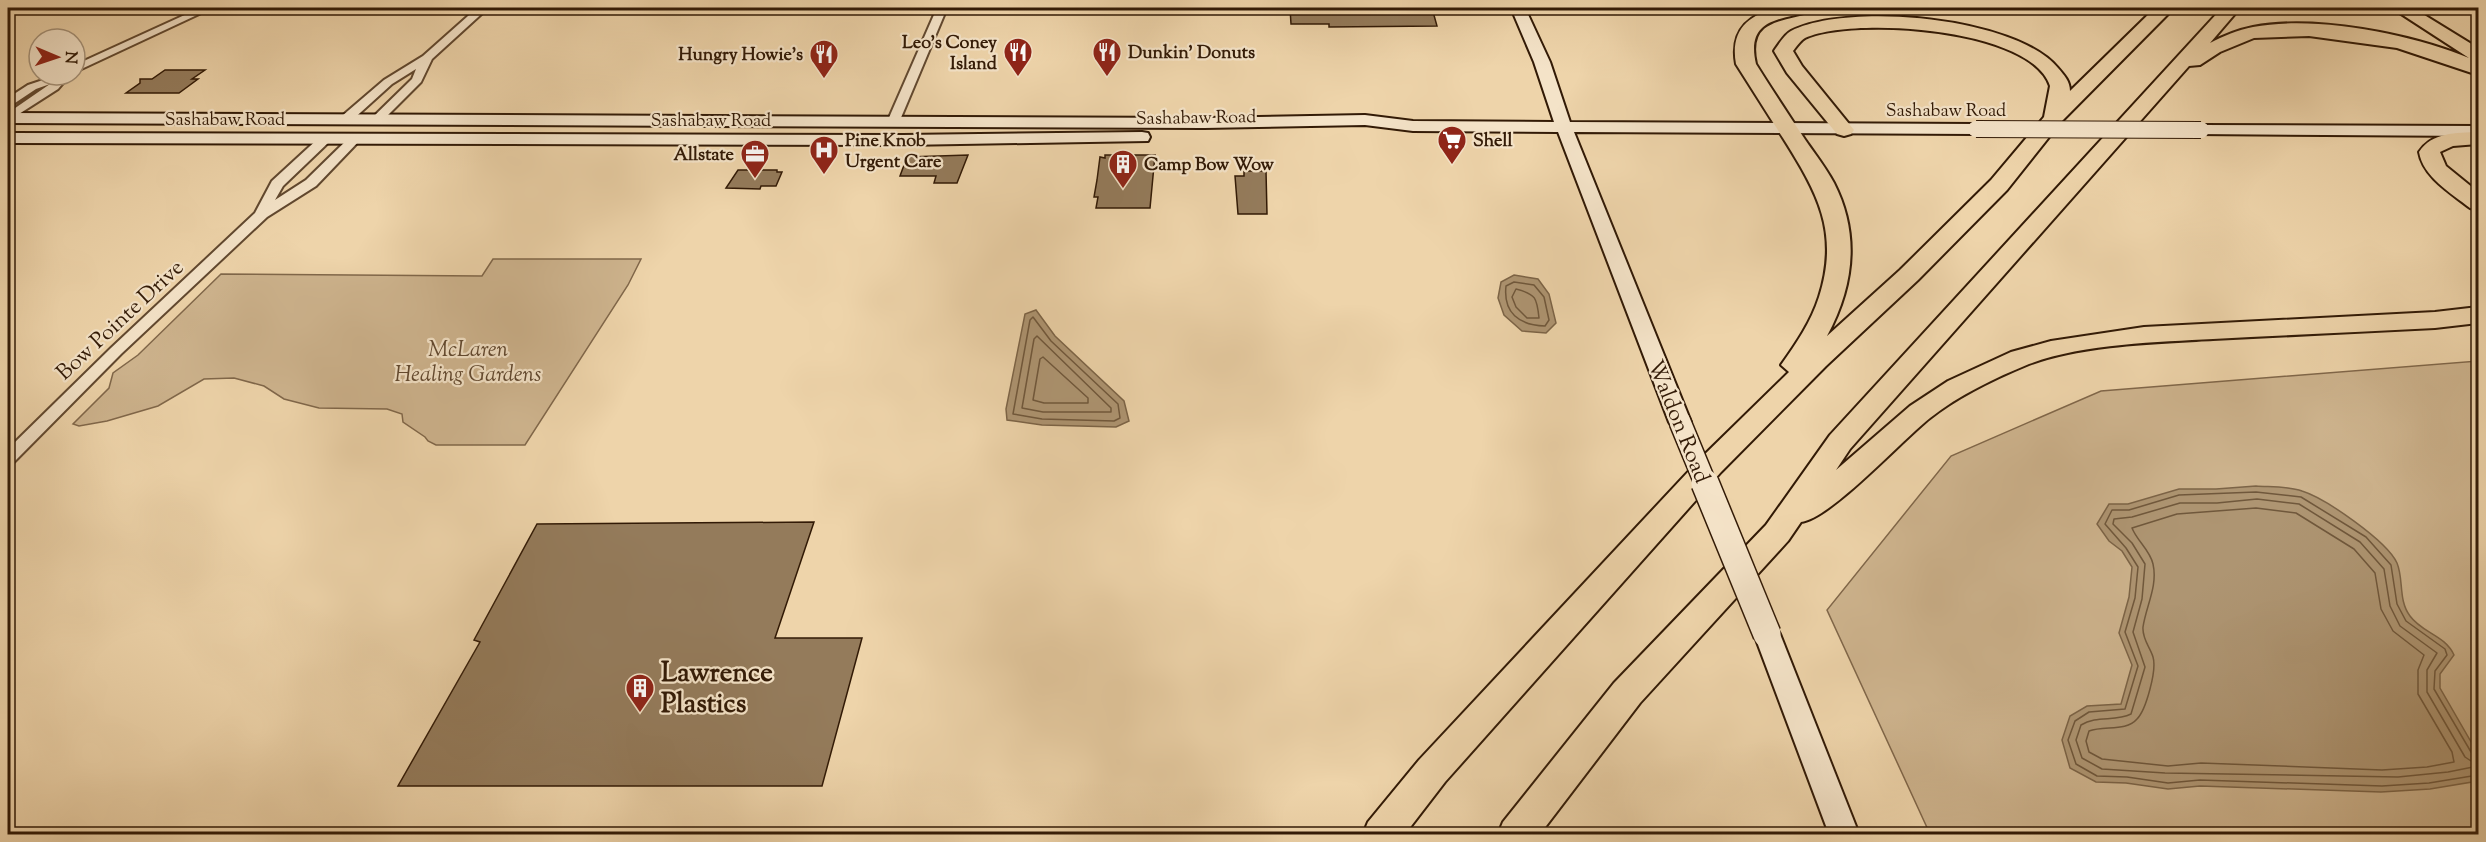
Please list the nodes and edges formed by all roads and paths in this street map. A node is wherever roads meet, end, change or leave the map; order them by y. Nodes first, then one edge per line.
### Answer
1 (207, 8) edge
2 (483, 8) edge
3 (942, 8) edge
4 (1518, 8) edge
5 (1802, 8) edge
6 (2165, 8) edge
7 (2231, 8) edge
8 (2401, 8) edge
9 (2478, 56) edge
10 (427, 58) junction
11 (87, 63) edge
12 (2478, 69) edge
13 (2173, 73) junction
14 (32, 87) edge
15 (54, 87) edge
16 (8, 103) edge
17 (8, 118) edge
18 (118, 118) junction
19 (2054, 118) junction
20 (346, 119) junction
21 (377, 119) junction
22 (623, 120) junction
23 (764, 120) junction
24 (894, 120) junction
25 (1083, 122) junction
26 (1566, 126) junction
27 (1302, 128) junction
28 (1790, 130) junction
29 (1844, 130) junction
30 (2478, 131) edge
31 (8, 138) edge
32 (76, 138) junction
33 (325, 138) junction
34 (355, 138) junction
35 (1074, 138) junction
36 (2478, 138) edge
37 (583, 139) junction
38 (729, 139) junction
39 (2478, 203) edge
40 (262, 214) junction
41 (2478, 315) edge
42 (1724, 452) junction
43 (8, 458) edge
44 (1777, 533) junction
45 (1382, 834) edge
46 (1517, 834) edge
47 (1844, 834) edge

1 - 11 street
2 - 10 street
3 - 24 street
4 - 26 main road, Waldon Road
5 - 28 highway
6 - 19 highway
7 - 13 highway
8 - 9 highway
10 - 20 street
10 - 21 street
12 - 13 highway
13 - 44 highway
14 - 16 street
15 - 17 street
17 - 18 main road, Sashabaw Road
18 - 20 main road, Sashabaw Road
18 - 32 main road
19 - 29 highway
19 - 42 highway
20 - 21 main road, Sashabaw Road
21 - 22 main road, Sashabaw Road
22 - 23 main road, Sashabaw Road
22 - 37 main road
23 - 24 main road, Sashabaw Road
23 - 38 main road
24 - 25 main road, Sashabaw Road
25 - 27 main road, Sashabaw Road
25 - 35 main road
26 - 27 main road, Sashabaw Road
26 - 28 main road, Sashabaw Road
26 - 47 main road, Waldon Road, bridge
27 - 35 main road, Sashabaw Road
28 - 29 main road, Sashabaw Road
28 - 42 highway
29 - 30 main road, Sashabaw Road, bridge
31 - 32 main road, Sashabaw Road
32 - 33 main road, Sashabaw Road
33 - 34 main road, Sashabaw Road
33 - 40 street, Bow Pointe Drive
34 - 37 main road, Sashabaw Road
34 - 40 street, Bow Pointe Drive
35 - 38 main road, Sashabaw Road
36 - 39 highway
37 - 38 main road, Sashabaw Road
40 - 43 street, Bow Pointe Drive
41 - 44 highway
42 - 45 highway
44 - 46 highway

